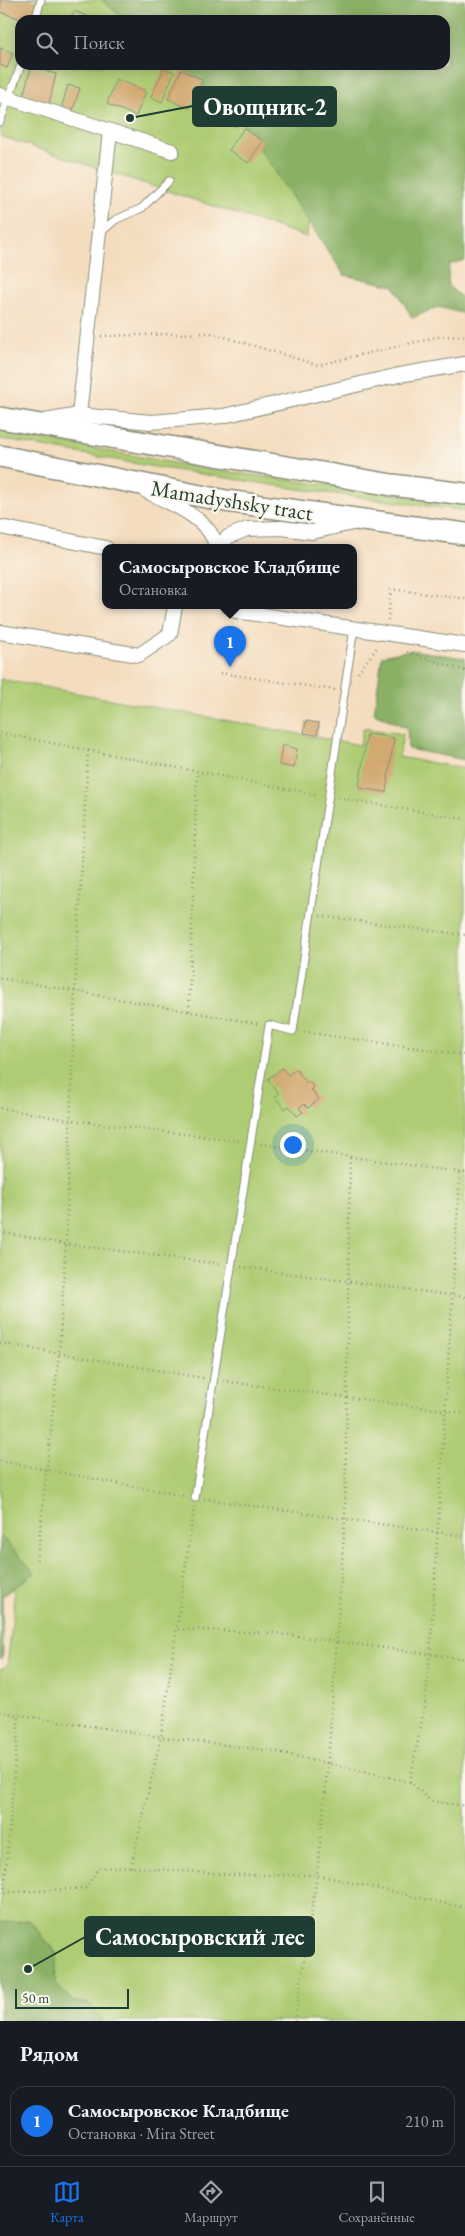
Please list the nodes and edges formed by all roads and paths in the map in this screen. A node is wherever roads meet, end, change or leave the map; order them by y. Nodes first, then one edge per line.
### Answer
1 (41, 0) edge
2 (36, 15) edge
3 (18, 70) edge
4 (5, 97) edge
5 (0, 122) edge
6 (110, 131) junction
7 (172, 151) dead end
8 (169, 181) dead end
9 (99, 234) junction
10 (88, 336) junction
11 (465, 336) edge
12 (465, 364) edge
13 (78, 415) junction
14 (0, 418) edge
15 (28, 424) junction
16 (0, 456) edge
17 (130, 483) junction
18 (465, 494) edge
19 (364, 520) junction
20 (0, 527) edge
21 (465, 534) edge
22 (215, 544) edge
23 (220, 544) edge
24 (102, 547) edge
25 (174, 609) edge
26 (233, 609) edge
27 (354, 628) junction
28 (0, 632) edge
29 (387, 633) junction
30 (465, 645) edge
31 (465, 671) edge
32 (0, 733) edge
33 (88, 750) junction
34 (197, 771) junction
35 (328, 797) junction
36 (465, 819) edge
37 (310, 915) junction
38 (465, 935) edge
39 (0, 978) edge
40 (75, 990) junction
41 (189, 1011) junction
42 (269, 1026) junction
43 (293, 1030) junction
44 (465, 1055) edge
45 (0, 1108) edge
46 (70, 1120) junction
47 (251, 1142) junction
48 (350, 1157) junction
49 (460, 1173) junction
50 (465, 1173) edge
51 (0, 1343) edge
52 (59, 1353) junction
53 (214, 1380) junction
54 (346, 1397) junction
55 (446, 1411) junction
56 (465, 1413) edge
57 (0, 1461) edge
58 (46, 1470) junction
59 (195, 1498) junction
60 (345, 1519) junction
61 (438, 1532) junction
62 (465, 1536) edge
63 (37, 1560) dead end
64 (178, 1629) junction
65 (336, 1642) junction
66 (430, 1654) junction
67 (465, 1659) edge
68 (0, 1712) edge
69 (19, 1715) junction
70 (161, 1737) junction
71 (328, 1763) junction
72 (410, 1782) junction
73 (465, 1806) edge
74 (131, 1867) junction
75 (317, 1876) junction
76 (0, 1893) edge
77 (4, 1893) junction
78 (465, 1908) edge
79 (295, 2021) edge

1 - 2 lane
3 - 4 lane
4 - 5 lane
4 - 6 street
6 - 7 street
6 - 9 street
8 - 9 lane
9 - 10 street
10 - 11 path
10 - 13 street
12 - 13 street
13 - 15 street
14 - 15 main road, Mamadyshsky tract
15 - 18 main road, Mamadyshsky tract
16 - 17 main road, Mamadyshsky tract
17 - 19 main road, Mamadyshsky tract
17 - 22 street
19 - 21 main road, Mamadyshsky tract
19 - 23 street
20 - 24 street
25 - 28 street
26 - 27 street
27 - 29 street
27 - 35 lane
29 - 30 street
29 - 31 path
32 - 33 path
33 - 34 path
33 - 40 path
34 - 35 path
34 - 41 path
35 - 36 path
35 - 37 lane
37 - 38 path
37 - 43 lane
39 - 40 path
40 - 41 path
40 - 46 path
41 - 42 path
42 - 43 lane
42 - 47 lane
43 - 44 path
45 - 46 path
46 - 47 path
46 - 52 path
47 - 48 path
47 - 53 lane
48 - 49 path
48 - 54 path
49 - 50 path
49 - 55 path
51 - 52 path
52 - 53 path
52 - 58 path
53 - 54 path
53 - 59 lane
54 - 55 path
54 - 60 path
55 - 56 path
55 - 61 path
57 - 58 path
58 - 59 path
58 - 63 path
59 - 60 path
59 - 64 path
60 - 61 path
60 - 65 path
61 - 62 path
61 - 66 path
64 - 65 path
64 - 70 path
65 - 66 path
65 - 71 path
66 - 67 path
66 - 72 path
68 - 69 path
69 - 70 path
69 - 77 path
70 - 71 path
70 - 74 path
71 - 72 path
71 - 75 path
72 - 73 path
74 - 75 path
74 - 77 path
75 - 78 path
75 - 79 path
76 - 77 path

